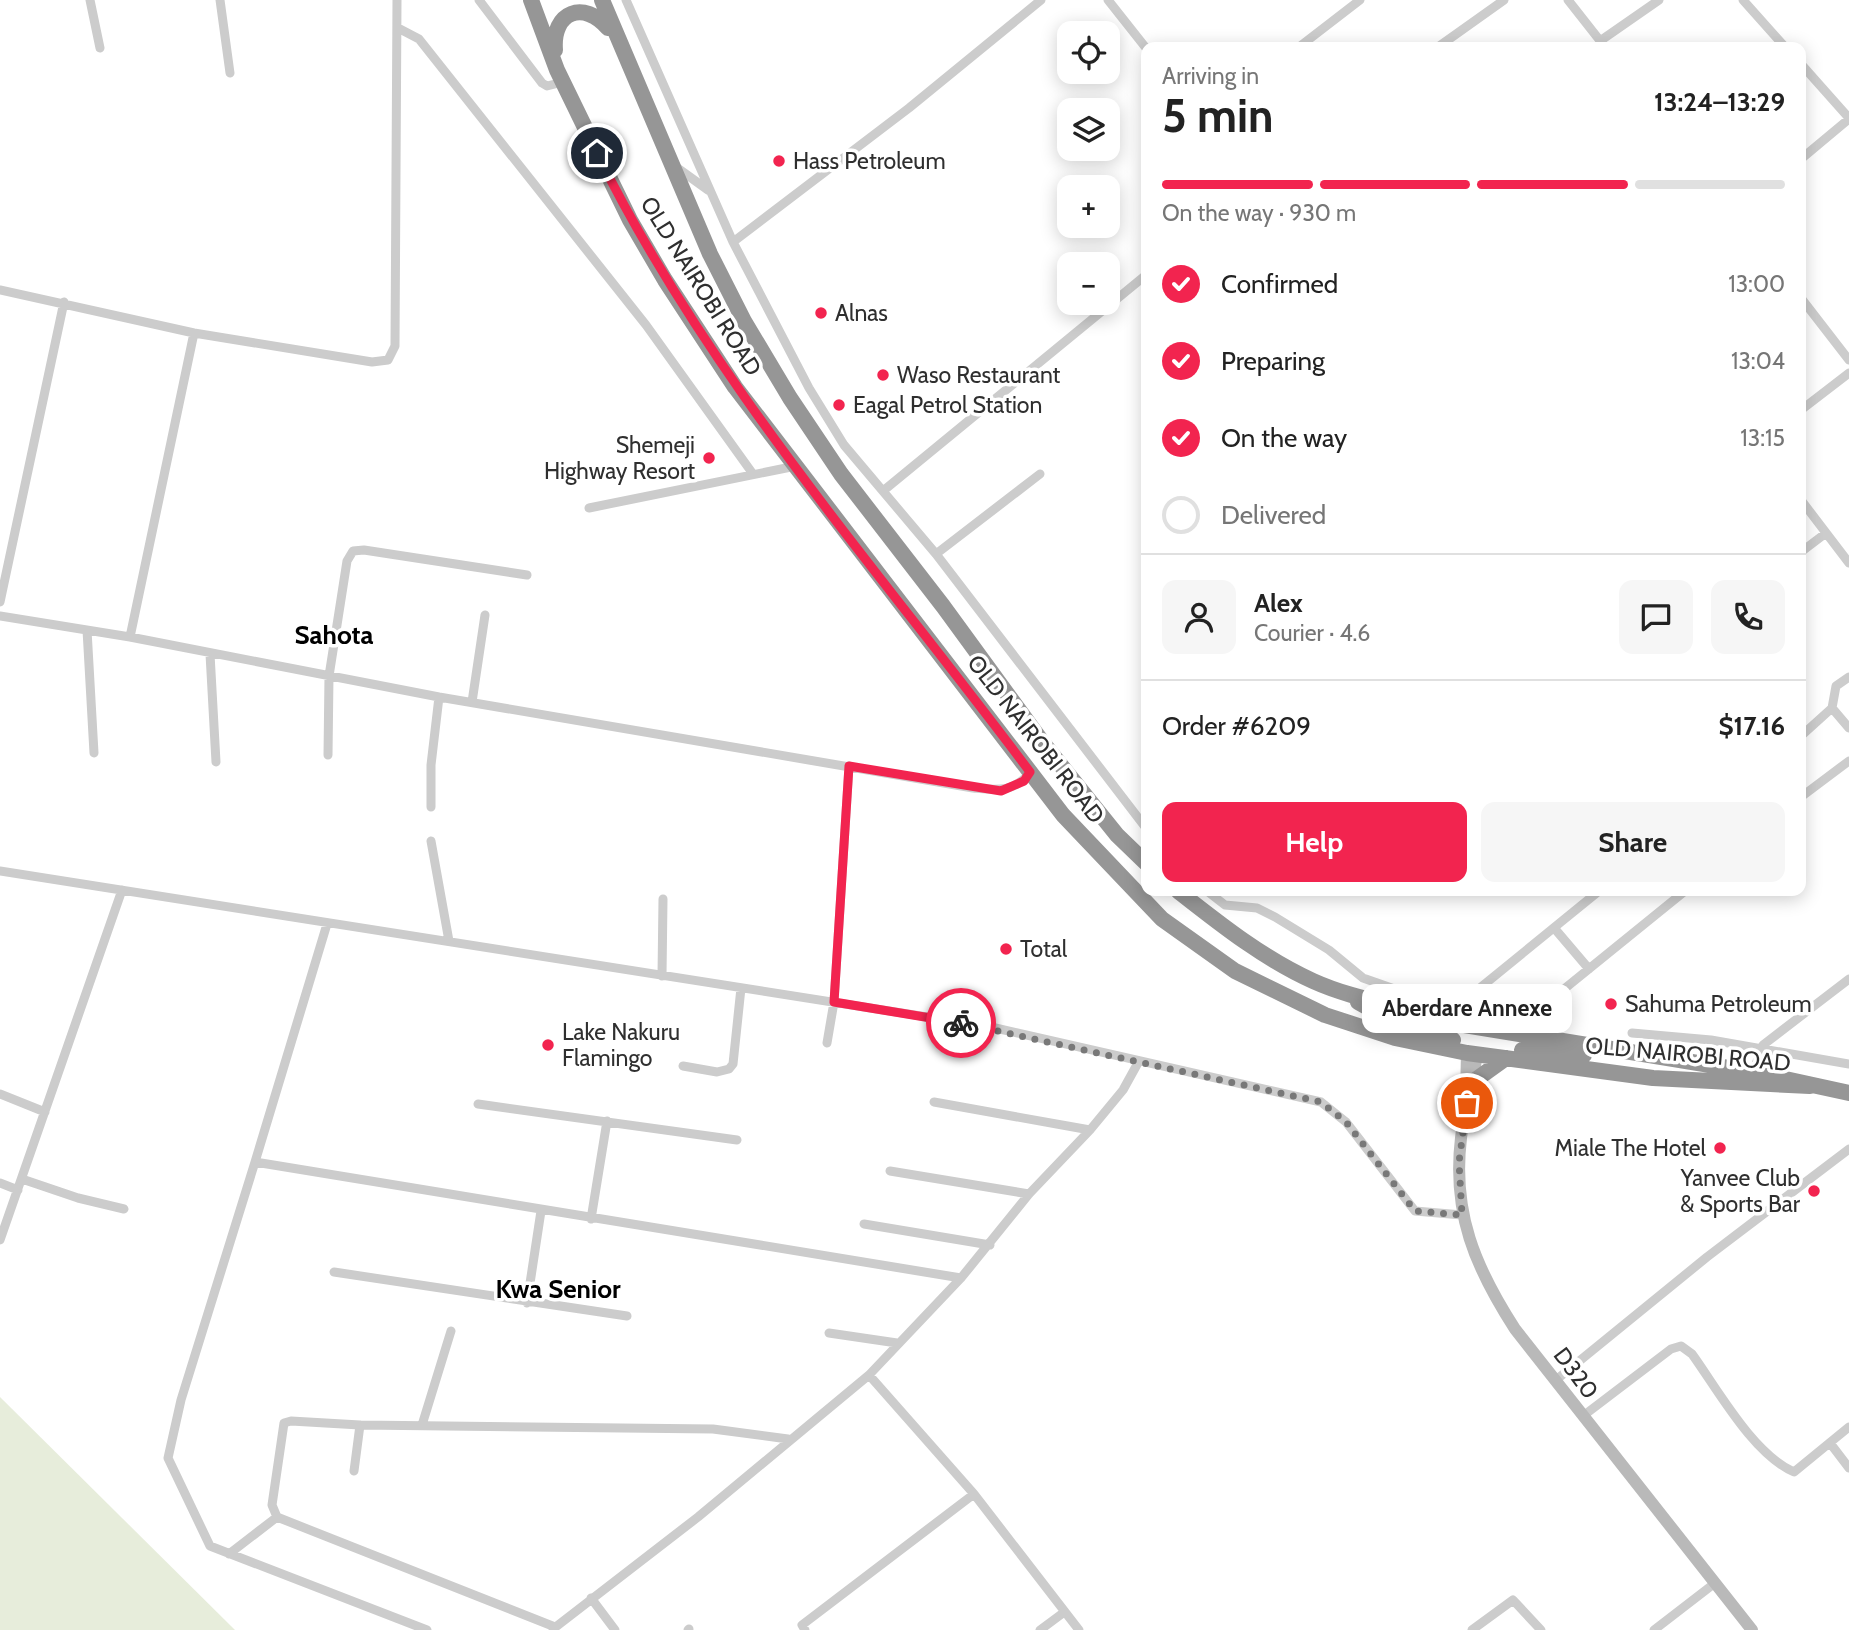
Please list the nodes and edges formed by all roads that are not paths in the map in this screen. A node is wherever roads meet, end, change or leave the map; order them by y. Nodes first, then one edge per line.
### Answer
1 (90, 0) edge
2 (220, 0) edge
3 (397, 0) edge
4 (479, 0) edge
5 (531, 0) edge
6 (602, 0) edge
7 (626, 0) edge
8 (1041, 0) edge
9 (1108, 0) edge
10 (1360, 0) edge
11 (1504, 0) edge
12 (1569, 0) edge
13 (1659, 0) edge
14 (1743, 0) edge
15 (398, 28) junction
16 (1141, 42) edge
17 (1305, 42) edge
18 (1445, 42) edge
19 (1600, 42) edge
20 (1605, 42) edge
21 (1781, 42) edge
22 (620, 44) junction
23 (100, 48) dead end
24 (1806, 70) edge
25 (230, 73) dead end
26 (560, 76) junction
27 (1849, 119) edge
28 (1806, 155) edge
29 (675, 166) junction
30 (710, 191) junction
31 (733, 242) junction
32 (1141, 279) edge
33 (0, 290) edge
34 (64, 302) junction
35 (1806, 304) edge
36 (194, 333) junction
37 (1849, 360) edge
38 (1849, 373) edge
39 (1806, 407) edge
40 (796, 466) junction
41 (753, 474) junction
42 (1040, 474) dead end
43 (883, 491) junction
44 (1806, 507) edge
45 (589, 508) dead end
46 (1826, 533) junction
47 (1806, 548) edge
48 (936, 554) junction
49 (1849, 563) edge
50 (527, 575) dead end
51 (0, 602) edge
52 (485, 615) dead end
53 (0, 616) edge
54 (87, 630) junction
55 (131, 637) junction
56 (210, 654) junction
57 (329, 676) junction
58 (1849, 677) edge
59 (439, 697) junction
60 (472, 702) junction
61 (1832, 708) junction
62 (1849, 728) edge
63 (1806, 731) edge
64 (94, 753) dead end
65 (328, 755) dead end
66 (1849, 761) edge
67 (216, 762) dead end
68 (849, 766) junction
69 (1030, 772) junction
70 (1806, 793) edge
71 (431, 807) dead end
72 (1141, 821) edge
73 (431, 841) dead end
74 (1141, 858) edge
75 (0, 871) edge
76 (122, 890) junction
77 (1184, 896) edge
78 (1213, 896) edge
79 (1593, 896) edge
80 (1679, 896) edge
81 (663, 900) dead end
82 (327, 924) junction
83 (1555, 929) junction
84 (449, 941) junction
85 (1589, 969) junction
86 (662, 976) junction
87 (1849, 979) edge
88 (1313, 981) junction
89 (741, 988) junction
90 (1342, 990) junction
91 (1297, 1001) junction
92 (834, 1002) junction
93 (1459, 1005) junction
94 (1452, 1023) junction
95 (1632, 1033) dead end
96 (1518, 1034) junction
97 (827, 1043) dead end
98 (1762, 1048) junction
99 (1472, 1051) junction
100 (1506, 1058) junction
101 (1660, 1058) junction
102 (1139, 1061) junction
103 (1849, 1064) edge
104 (683, 1066) dead end
105 (1753, 1072) junction
106 (1474, 1081) junction
107 (1810, 1086) junction
108 (1849, 1093) edge
109 (0, 1094) edge
110 (934, 1102) dead end
111 (1467, 1103) junction
112 (478, 1104) dead end
113 (45, 1112) junction
114 (607, 1121) junction
115 (1090, 1130) junction
116 (737, 1140) dead end
117 (1849, 1149) edge
118 (255, 1162) junction
119 (890, 1171) dead end
120 (22, 1179) junction
121 (0, 1183) edge
122 (18, 1190) junction
123 (1029, 1194) junction
124 (124, 1209) dead end
125 (541, 1211) junction
126 (1462, 1215) junction
127 (591, 1219) junction
128 (864, 1224) dead end
129 (1, 1235) edge
130 (990, 1245) junction
131 (334, 1272) dead end
132 (961, 1278) junction
133 (527, 1303) junction
134 (627, 1316) dead end
135 (451, 1331) dead end
136 (830, 1333) dead end
137 (897, 1343) junction
138 (869, 1375) junction
139 (1556, 1380) junction
140 (1583, 1416) junction
141 (360, 1425) junction
142 (422, 1425) junction
143 (1849, 1427) edge
144 (788, 1439) junction
145 (1829, 1443) junction
146 (1849, 1468) edge
147 (354, 1471) dead end
148 (974, 1494) junction
149 (277, 1517) junction
150 (229, 1554) junction
151 (1715, 1583) junction
152 (591, 1598) junction
153 (1063, 1613) junction
154 (553, 1628) edge
155 (427, 1630) edge
156 (615, 1630) edge
157 (805, 1630) edge
158 (1040, 1630) edge
159 (1079, 1630) edge
160 (1472, 1630) edge
161 (1541, 1630) edge
162 (1654, 1630) edge
163 (1752, 1630) edge

1 - 23 street
2 - 25 street
3 - 15 street
4 - 26 street
5 - 26 highway, OLD NAIROBI ROAD
6 - 22 highway, OLD NAIROBI ROAD
7 - 30 street
8 - 31 street
9 - 16 street
10 - 17 street
11 - 18 street
12 - 19 street
13 - 20 street
14 - 21 street
15 - 36 street
15 - 41 street
22 - 26 highway
22 - 29 highway, OLD NAIROBI ROAD
24 - 27 street
26 - 40 highway, OLD NAIROBI ROAD
27 - 28 street
29 - 30 street
29 - 74 highway, OLD NAIROBI ROAD
30 - 31 street
31 - 43 street
32 - 43 street
33 - 34 street
34 - 36 street
34 - 51 street
35 - 37 street
36 - 55 street
38 - 39 street
40 - 41 street
40 - 69 highway, OLD NAIROBI ROAD
41 - 45 street
42 - 48 street
43 - 48 street
44 - 46 street
46 - 47 street
46 - 49 street
48 - 72 street
50 - 57 street
52 - 60 street
53 - 54 street
54 - 55 street
54 - 64 street
55 - 56 street
56 - 57 street
56 - 67 street
57 - 59 street
57 - 65 street
58 - 61 street
59 - 60 street
59 - 71 street
60 - 68 street
61 - 62 street
61 - 63 street
66 - 70 street
68 - 69 street
68 - 92 street
69 - 91 highway, OLD NAIROBI ROAD
73 - 84 street
75 - 76 street
76 - 82 street
76 - 113 street
77 - 88 highway, OLD NAIROBI ROAD
78 - 93 street
79 - 83 street
80 - 85 street
81 - 86 street
82 - 84 street
82 - 118 street
83 - 85 street
83 - 93 street
84 - 86 street
85 - 96 street
86 - 89 street
87 - 98 street
88 - 90 highway, OLD NAIROBI ROAD
88 - 91 highway
89 - 92 street
89 - 104 street
90 - 94 highway, OLD NAIROBI ROAD
90 - 99 highway
91 - 99 highway, OLD NAIROBI ROAD
92 - 97 street
92 - 102 street
93 - 94 street
94 - 96 highway, OLD NAIROBI ROAD
95 - 98 street
96 - 101 highway, OLD NAIROBI ROAD
98 - 103 street
98 - 105 street
99 - 100 highway, OLD NAIROBI ROAD
99 - 101 highway
99 - 106 street, D320
99 - 111 street, D320
100 - 106 highway
100 - 107 highway, OLD NAIROBI ROAD
101 - 105 highway, OLD NAIROBI ROAD
102 - 115 street
102 - 126 street
105 - 107 highway, OLD NAIROBI ROAD
106 - 111 street, D320
107 - 108 highway, OLD NAIROBI ROAD
109 - 113 street
110 - 115 street
111 - 126 street, D320 / D320
112 - 114 street
113 - 120 street
114 - 116 street
114 - 127 street
115 - 123 street
117 - 139 street
118 - 125 street
118 - 150 street
119 - 123 street
120 - 122 street
120 - 124 street
121 - 122 street
122 - 129 street
123 - 130 street
125 - 127 street
125 - 133 street
126 - 139 street, D320 / D320
127 - 132 street
128 - 130 street
130 - 132 street
131 - 133 street
132 - 137 street
133 - 134 street
135 - 142 street
136 - 137 street
137 - 138 street
138 - 144 street
138 - 148 street
139 - 140 street, D320 / D320
140 - 145 street
140 - 151 street, D320 / D320
141 - 142 street
141 - 147 street
141 - 149 street
142 - 144 street
143 - 145 street
144 - 152 street
145 - 146 street
148 - 153 street
148 - 157 street
149 - 150 street
149 - 154 street
150 - 155 street
151 - 162 street
151 - 163 street, D320 / D320
152 - 154 street
152 - 156 street
153 - 158 street
153 - 159 street
160 - 161 street

